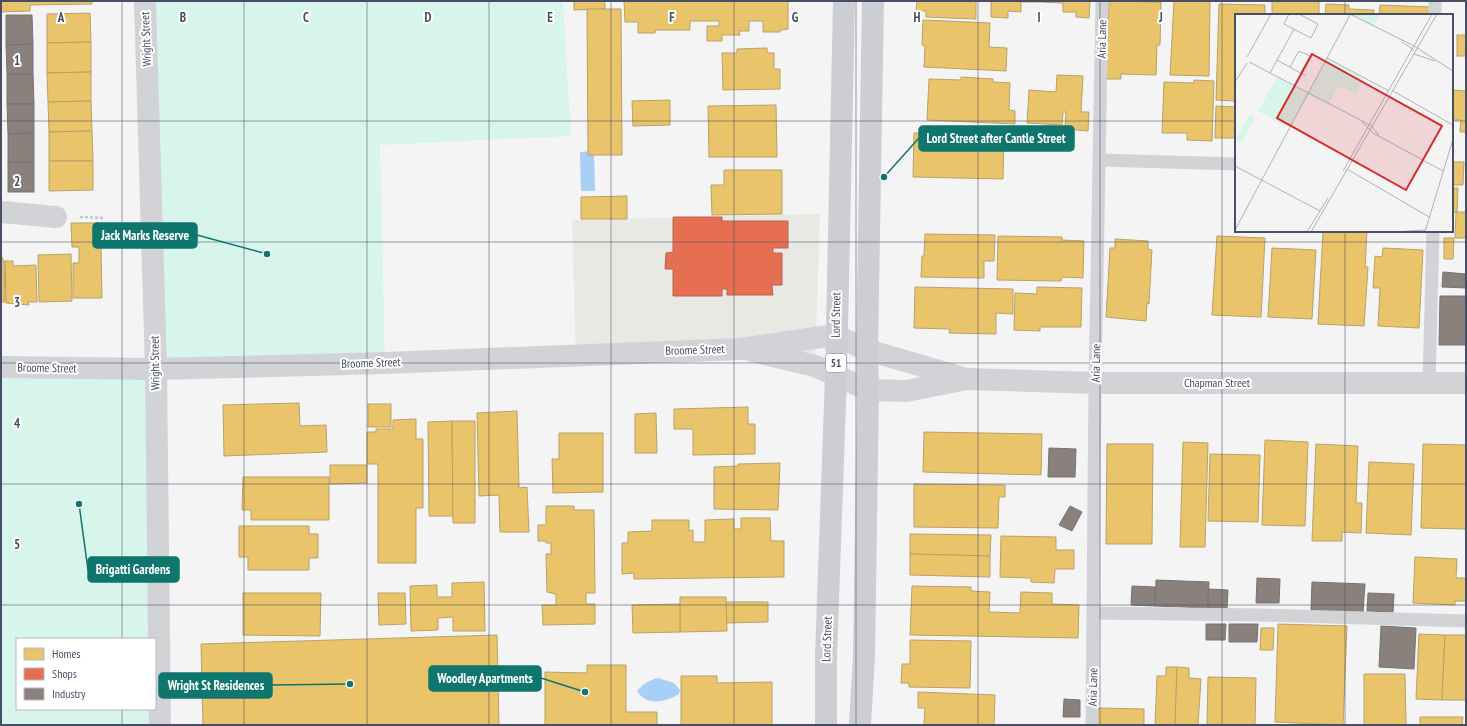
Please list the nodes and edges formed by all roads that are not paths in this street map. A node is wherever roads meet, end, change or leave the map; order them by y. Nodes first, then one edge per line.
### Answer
1 (145, 1) edge
2 (844, 1) edge
3 (873, 1) edge
4 (1102, 1) edge
5 (1435, 1) edge
6 (1435, 14) edge
7 (1100, 160) junction
8 (1235, 164) edge
9 (1, 212) edge
10 (56, 217) dead end
11 (1433, 232) edge
12 (836, 335) junction
13 (741, 349) junction
14 (866, 350) junction
15 (1, 367) edge
16 (156, 369) junction
17 (836, 375) junction
18 (967, 379) junction
19 (1095, 383) junction
20 (1466, 383) edge
21 (1429, 384) junction
22 (868, 390) junction
23 (1094, 613) junction
24 (1466, 621) edge
25 (160, 725) edge
26 (826, 725) edge
27 (860, 725) edge
28 (1092, 725) edge

1 - 16 street, Wright Street
2 - 12 main road, Lord Street / 51
3 - 14 main road
4 - 7 lane, Aria Lane
5 - 6 lane
7 - 8 lane
7 - 19 lane, Aria Lane
9 - 10 street
11 - 21 lane
12 - 13 street, Broome Street
12 - 14 street
12 - 17 main road, Lord Street / 51
13 - 16 street, Broome Street
13 - 17 street, Broome Street
14 - 18 street, Chapman Street
14 - 22 main road
15 - 16 street, Broome Street
16 - 25 street, Wright Street
17 - 22 street, Broome Street
17 - 26 main road, Lord Street / 51
18 - 19 street, Chapman Street
18 - 22 street, Chapman Street
19 - 21 street, Chapman Street
19 - 23 lane, Aria Lane
20 - 21 street, Chapman Street
22 - 27 main road
23 - 24 lane
23 - 28 lane, Aria Lane

